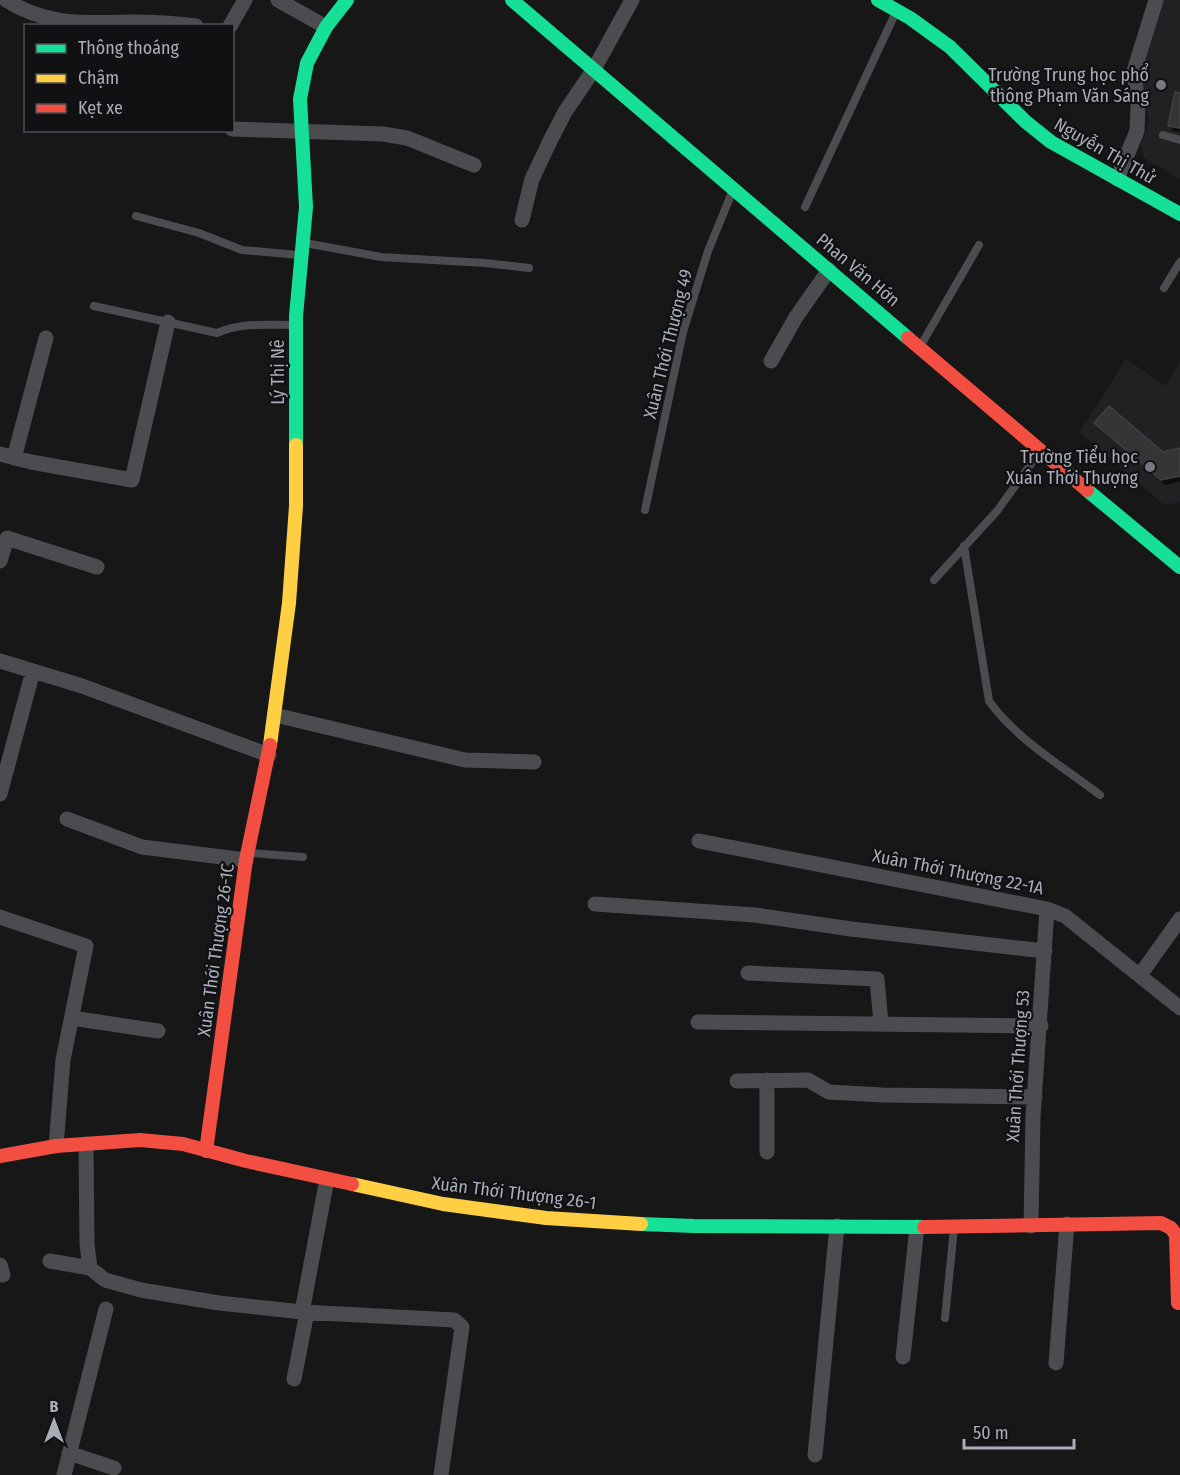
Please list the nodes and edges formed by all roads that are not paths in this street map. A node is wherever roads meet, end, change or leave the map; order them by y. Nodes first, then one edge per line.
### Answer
1 (6, 0) edge
2 (244, 0) edge
3 (278, 0) edge
4 (347, 0) edge
5 (512, 0) edge
6 (632, 0) edge
7 (878, 0) edge
8 (1156, 0) edge
9 (897, 10) junction
10 (180, 24) edge
11 (231, 24) edge
12 (326, 27) junction
13 (594, 69) junction
14 (234, 129) edge
15 (301, 130) junction
16 (1162, 135) dead end
17 (1180, 140) edge
18 (474, 165) dead end
19 (1117, 179) junction
20 (734, 189) junction
21 (805, 207) dead end
22 (1180, 214) edge
23 (136, 216) dead end
24 (522, 220) dead end
25 (979, 245) dead end
26 (302, 249) junction
27 (1180, 262) edge
28 (529, 268) dead end
29 (829, 270) junction
30 (1164, 288) dead end
31 (94, 306) dead end
32 (168, 322) junction
33 (296, 325) junction
34 (46, 338) dead end
35 (921, 347) junction
36 (771, 361) dead end
37 (1041, 450) junction
38 (7, 456) edge
39 (645, 510) dead end
40 (964, 546) junction
41 (0, 561) edge
42 (97, 567) dead end
43 (1180, 567) edge
44 (934, 580) dead end
45 (0, 661) edge
46 (33, 671) junction
47 (275, 715) junction
48 (269, 755) junction
49 (534, 762) dead end
50 (0, 794) edge
51 (1100, 795) dead end
52 (66, 819) dead end
53 (699, 841) dead end
54 (247, 857) junction
55 (303, 857) dead end
56 (595, 904) dead end
57 (1047, 909) junction
58 (0, 917) edge
59 (1180, 919) edge
60 (1045, 951) junction
61 (748, 974) dead end
62 (1140, 975) junction
63 (1180, 1008) edge
64 (72, 1018) junction
65 (698, 1022) dead end
66 (881, 1023) junction
67 (1041, 1026) junction
68 (158, 1031) dead end
69 (767, 1080) junction
70 (737, 1081) dead end
71 (1035, 1097) junction
72 (86, 1144) junction
73 (56, 1146) junction
74 (206, 1151) junction
75 (767, 1152) dead end
76 (0, 1156) edge
77 (327, 1179) junction
78 (1067, 1224) junction
79 (837, 1226) junction
80 (1030, 1226) junction
81 (917, 1227) junction
82 (954, 1227) junction
83 (50, 1261) dead end
84 (90, 1268) junction
85 (1178, 1303) dead end
86 (106, 1309) dead end
87 (305, 1312) junction
88 (945, 1318) dead end
89 (903, 1358) dead end
90 (1056, 1362) dead end
91 (294, 1379) dead end
92 (69, 1453) junction
93 (815, 1455) dead end
94 (114, 1468) dead end
95 (64, 1475) edge
96 (441, 1475) edge

1 - 10 street
2 - 11 street
3 - 12 street
4 - 12 street, Lý Thị Nê
5 - 13 street, Phan Văn Hớn
6 - 13 street
7 - 9 street, Nguyễn Thị Thử
8 - 19 street
9 - 19 street, Nguyễn Thị Thử
9 - 21 lane
12 - 15 street, Lý Thị Nê
13 - 20 street, Phan Văn Hớn
13 - 24 street
14 - 15 street
15 - 18 street
15 - 26 street, Lý Thị Nê
16 - 17 lane
19 - 22 street, Nguyễn Thị Thử
20 - 29 street, Phan Văn Hớn
20 - 39 lane, Xuân Thới Thượng 49
23 - 26 lane
25 - 35 lane
26 - 28 lane
26 - 33 street, Lý Thị Nê
27 - 30 lane
29 - 35 street, Phan Văn Hớn
29 - 36 street
31 - 32 lane
32 - 33 lane
32 - 38 street
33 - 47 street, Lý Thị Nê
34 - 38 street
35 - 37 street, Phan Văn Hớn
37 - 40 lane
37 - 43 street, Phan Văn Hớn
40 - 44 lane
40 - 51 lane
41 - 42 street
45 - 46 street
46 - 48 street
46 - 50 street
47 - 48 street, Lý Thị Nê
47 - 49 street
48 - 54 street, Xuân Thới Thượng 26-1C
52 - 54 street
53 - 57 street, Xuân Thới Thượng 22-1A
54 - 55 lane
54 - 74 street, Xuân Thới Thượng 26-1C
56 - 60 street
57 - 60 street, Xuân Thới Thượng 53
57 - 62 street, Xuân Thới Thượng 22-1A
58 - 64 street
59 - 62 street
60 - 67 street, Xuân Thới Thượng 53
61 - 66 street
62 - 63 street, Xuân Thới Thượng 22-1A
64 - 68 street
64 - 73 street
65 - 66 street
66 - 67 street
67 - 71 street, Xuân Thới Thượng 53
69 - 70 street
69 - 71 street
69 - 75 street
71 - 80 street, Xuân Thới Thượng 53
72 - 73 street, Xuân Thới Thượng 26-1
72 - 74 street, Xuân Thới Thượng 26-1
72 - 84 street
73 - 76 street, Xuân Thới Thượng 26-1
74 - 77 street, Xuân Thới Thượng 26-1
77 - 79 street, Xuân Thới Thượng 26-1
77 - 87 street
78 - 80 street, Xuân Thới Thượng 26-1
78 - 85 street, Xuân Thới Thượng 26-1
78 - 90 street
79 - 81 street, Xuân Thới Thượng 26-1
79 - 93 street
80 - 82 street, Xuân Thới Thượng 26-1
81 - 82 street, Xuân Thới Thượng 26-1
81 - 89 street
82 - 88 lane
83 - 84 street
84 - 87 street
86 - 92 street
87 - 91 street
87 - 96 street
92 - 94 street
92 - 95 street

